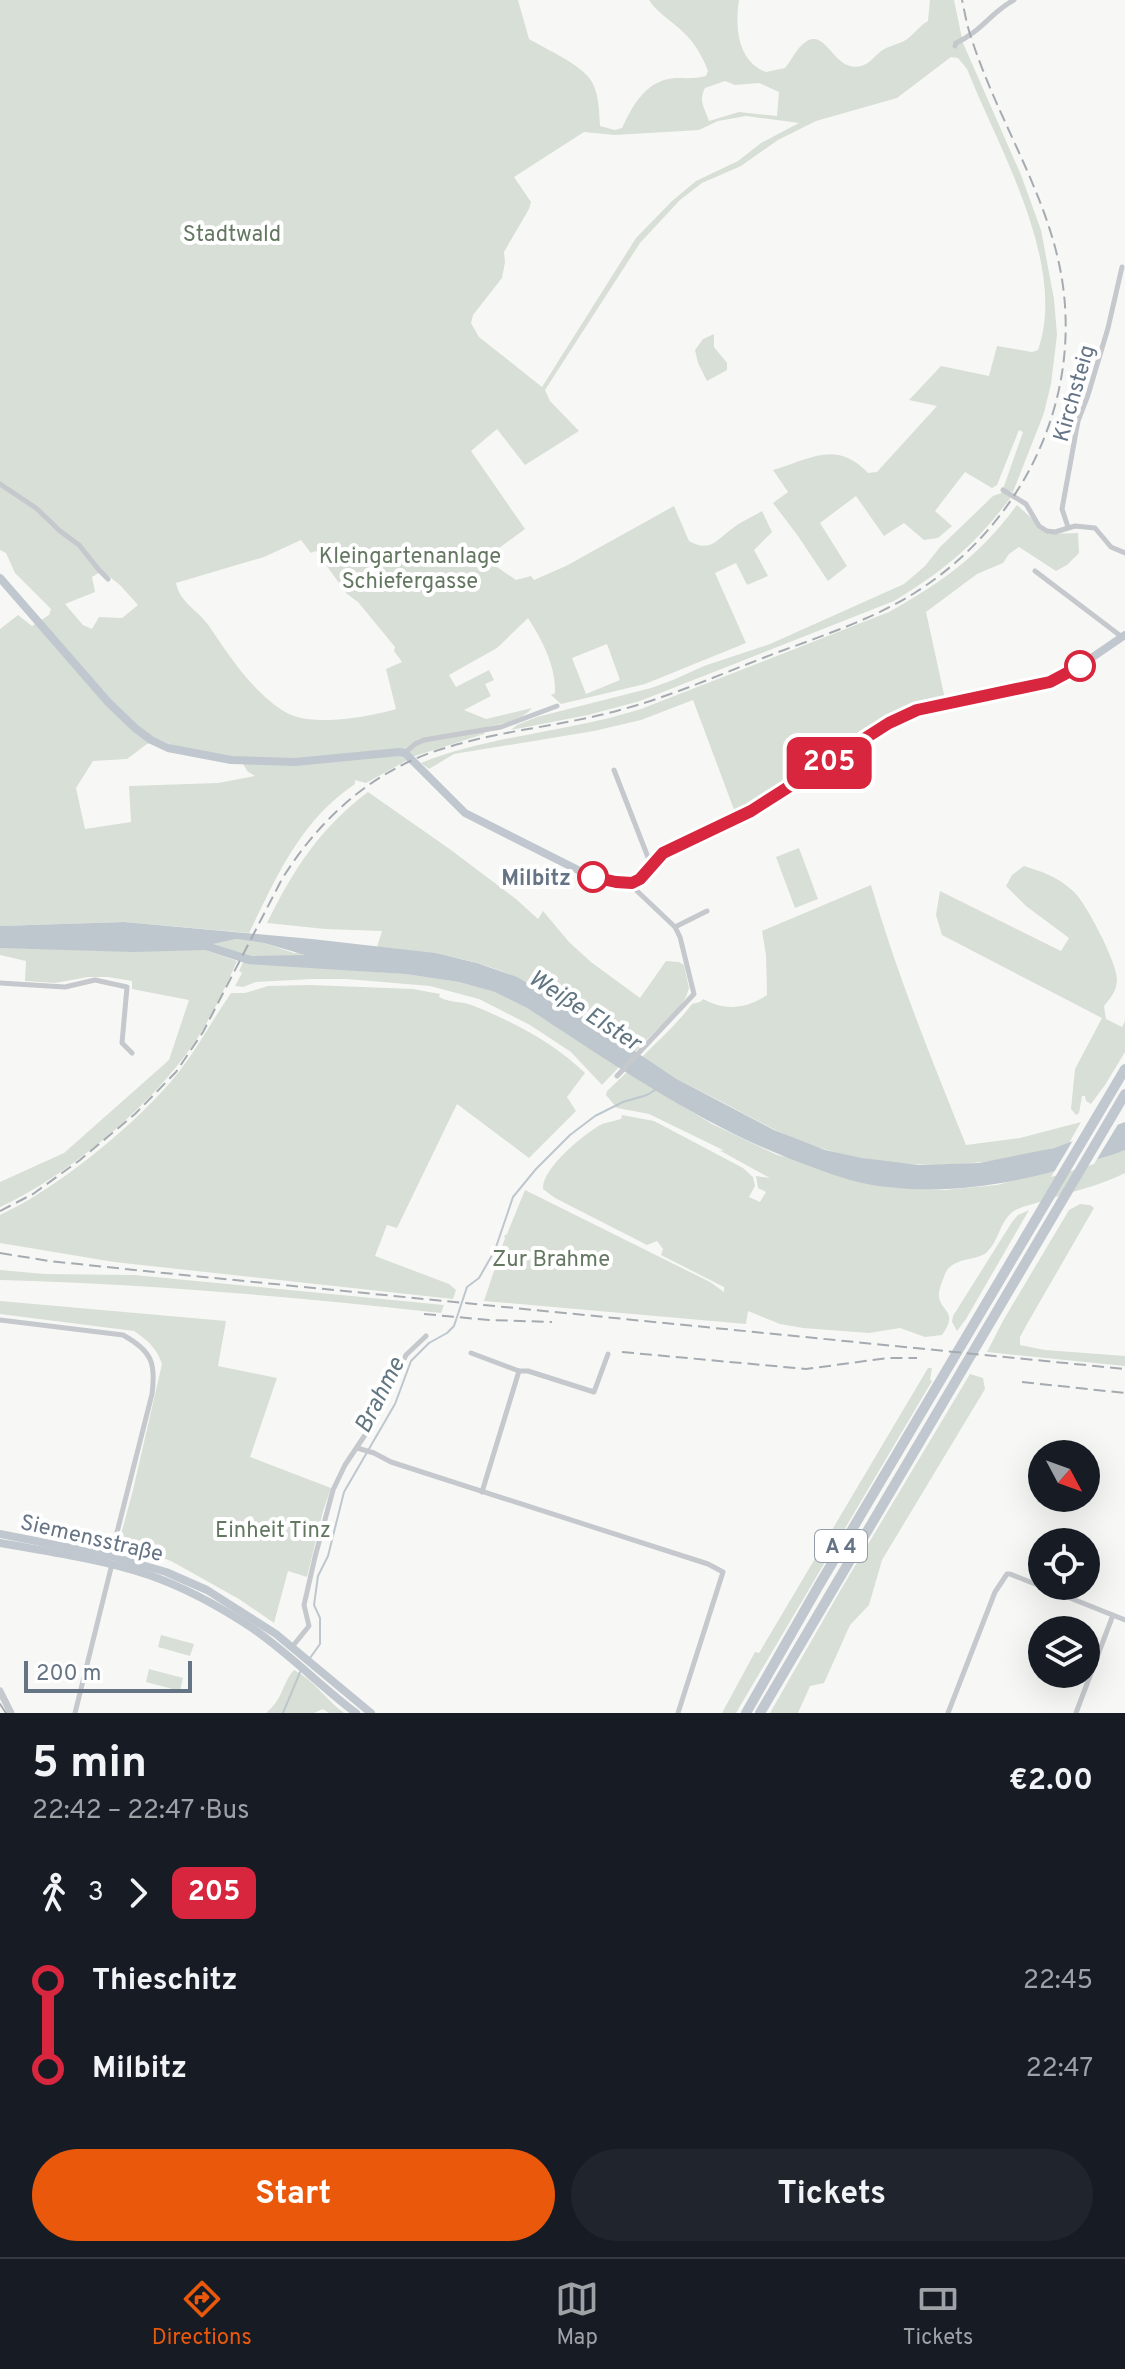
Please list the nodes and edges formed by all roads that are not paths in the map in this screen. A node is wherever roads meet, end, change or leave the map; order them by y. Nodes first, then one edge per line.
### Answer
1 (1014, 0) edge
2 (955, 46) dead end
3 (1122, 267) dead end
4 (0, 484) edge
5 (1003, 490) dead end
6 (1068, 527) junction
7 (1125, 553) edge
8 (1035, 571) dead end
9 (0, 578) edge
10 (108, 579) dead end
11 (1124, 636) edge
12 (557, 706) dead end
13 (405, 753) junction
14 (614, 770) dead end
15 (651, 865) junction
16 (632, 883) junction
17 (707, 911) dead end
18 (675, 927) junction
19 (0, 983) edge
20 (132, 1053) dead end
21 (1125, 1069) edge
22 (617, 1076) dead end
23 (1124, 1095) edge
24 (0, 1320) edge
25 (426, 1336) dead end
26 (471, 1353) dead end
27 (608, 1354) dead end
28 (519, 1371) junction
29 (359, 1448) junction
30 (482, 1492) junction
31 (0, 1534) edge
32 (0, 1543) edge
33 (112, 1560) junction
34 (1113, 1615) junction
35 (1125, 1620) edge
36 (289, 1651) junction
37 (311, 1669) junction
38 (1, 1697) edge
39 (11, 1713) edge
40 (75, 1713) edge
41 (356, 1713) edge
42 (371, 1713) edge
43 (678, 1713) edge
44 (746, 1713) edge
45 (760, 1713) edge
46 (948, 1713) edge
47 (1076, 1713) edge

1 - 2 street
3 - 6 street, Kirchsteig
4 - 10 street
5 - 6 street
6 - 7 street
8 - 11 street
9 - 13 main road
11 - 15 main road
12 - 13 street
13 - 16 main road
14 - 15 street
15 - 16 main road
16 - 18 street
17 - 18 street
18 - 22 street
19 - 20 street
21 - 44 highway, A 4
23 - 45 highway, A 4
24 - 33 street
25 - 29 street
26 - 28 street
27 - 28 street
28 - 30 street
29 - 30 street
29 - 36 street
30 - 43 street
31 - 33 main road, Siemensstraße
32 - 33 main road, Siemensstraße
33 - 36 main road, Siemensstraße
33 - 40 street
34 - 35 street
34 - 46 street
34 - 47 street
36 - 37 main road, Siemensstraße
37 - 41 main road, Siemensstraße
37 - 42 main road, Siemensstraße
38 - 39 street

